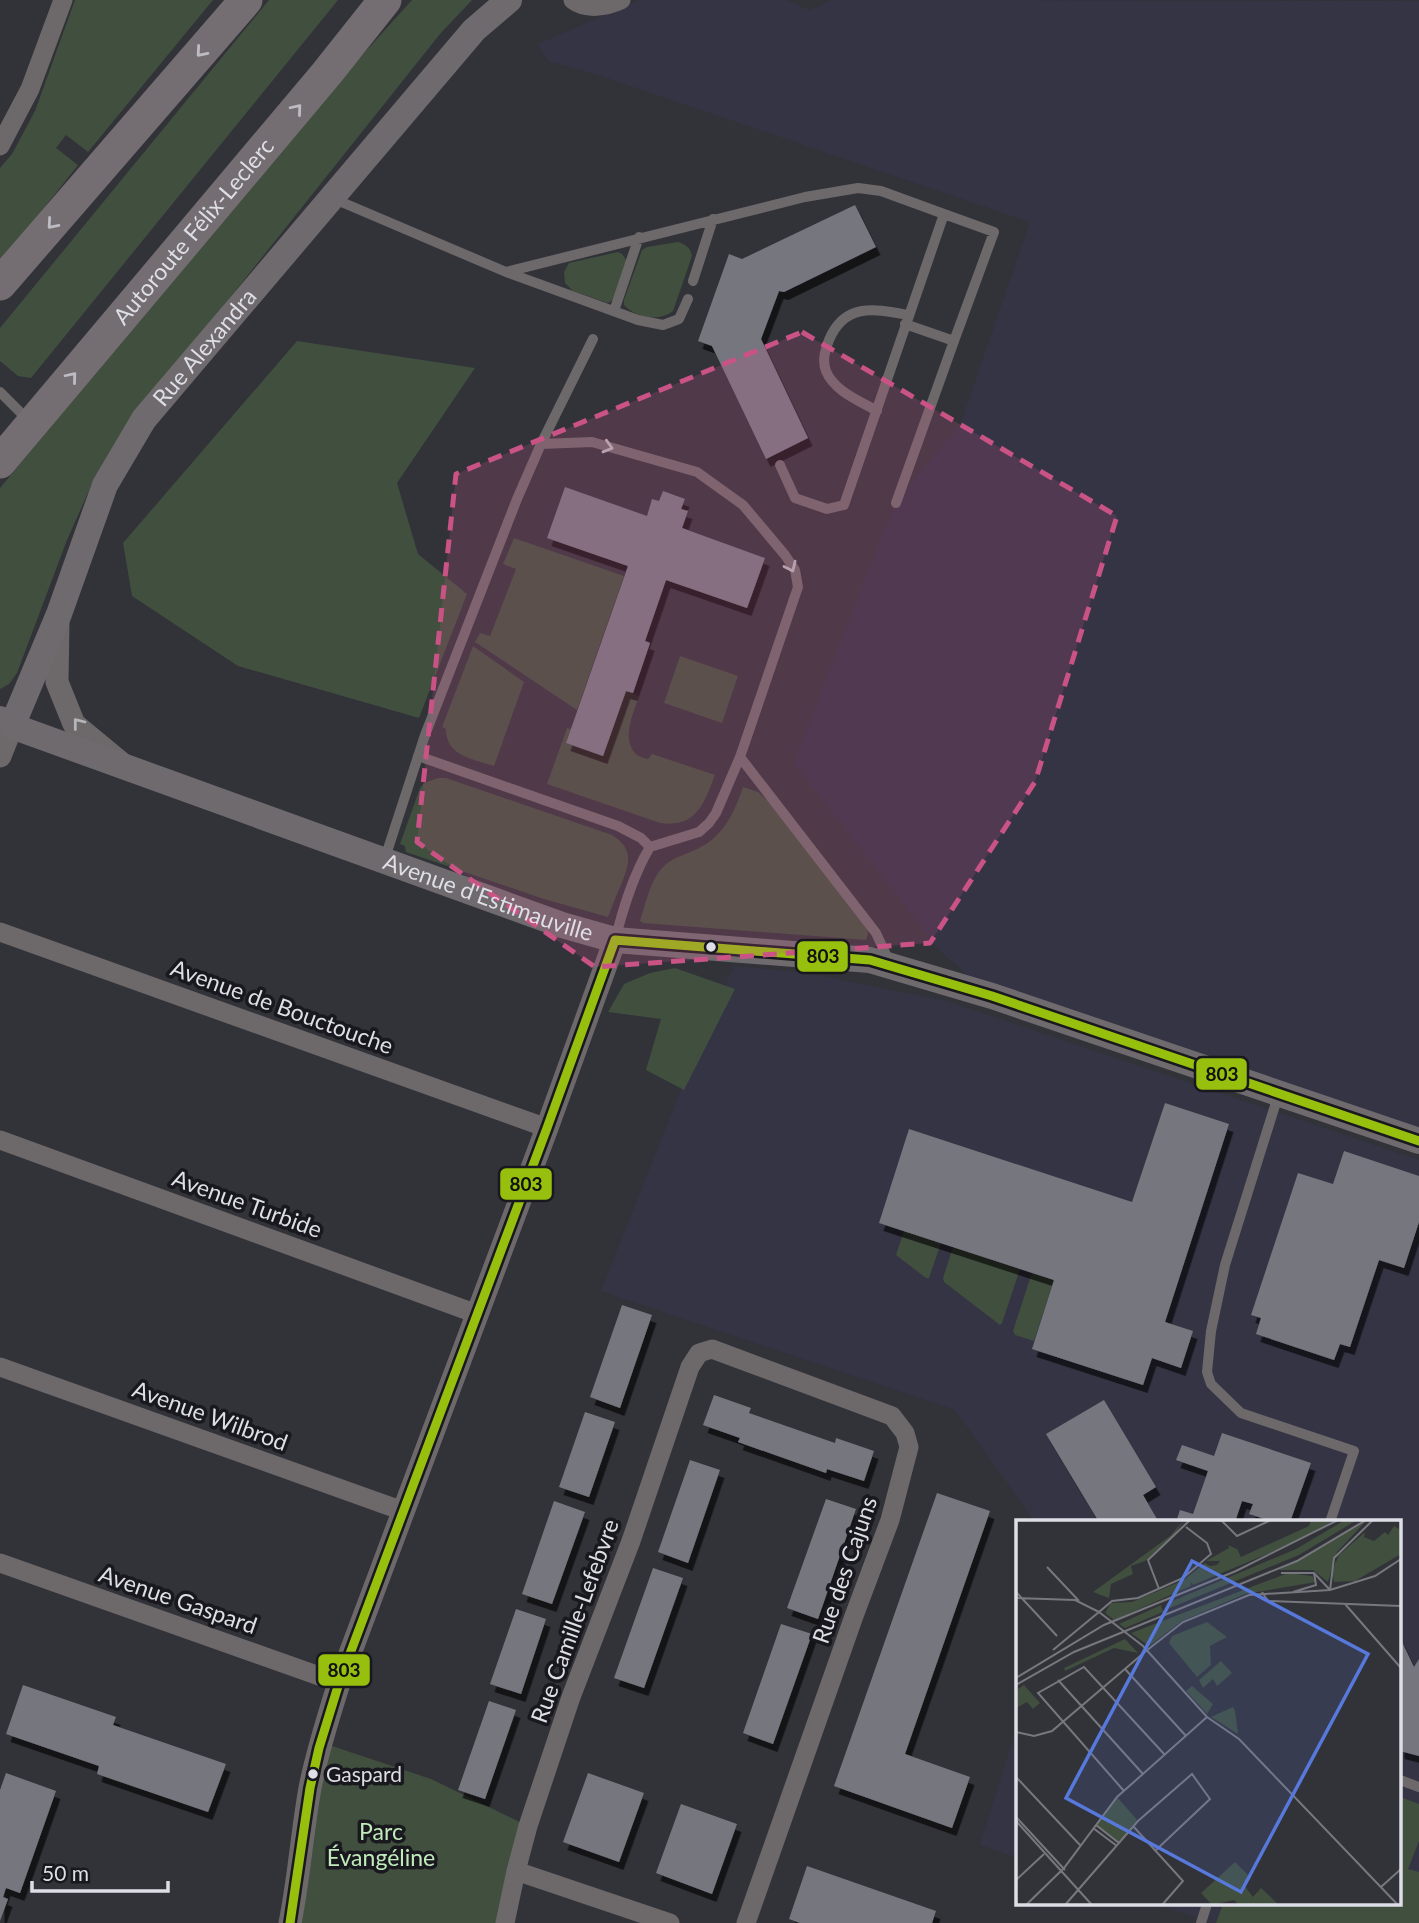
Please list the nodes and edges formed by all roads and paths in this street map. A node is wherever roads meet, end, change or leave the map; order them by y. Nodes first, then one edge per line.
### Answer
1 (63, 0) edge
2 (246, 0) edge
3 (385, 0) edge
4 (509, 0) edge
5 (573, 0) edge
6 (621, 0) edge
7 (0, 146) edge
8 (332, 198) junction
9 (944, 214) junction
10 (713, 219) junction
11 (639, 237) junction
12 (506, 272) junction
13 (693, 281) dead end
14 (0, 284) edge
15 (688, 299) dead end
16 (614, 311) junction
17 (906, 320) junction
18 (593, 339) dead end
19 (954, 341) junction
20 (0, 391) edge
21 (877, 411) junction
22 (32, 424) junction
23 (541, 444) junction
24 (0, 462) edge
25 (780, 465) dead end
26 (896, 503) dead end
27 (59, 614) junction
28 (4, 724) edge
29 (0, 756) edge
30 (418, 756) junction
31 (740, 757) junction
32 (128, 768) junction
33 (650, 847) junction
34 (384, 861) junction
35 (0, 932) edge
36 (615, 940) junction
37 (891, 965) junction
38 (1279, 1093) junction
39 (547, 1128) junction
40 (0, 1140) edge
41 (1419, 1141) edge
42 (477, 1314) junction
43 (712, 1349) joint
44 (0, 1367) edge
45 (403, 1511) junction
46 (1331, 1520) edge
47 (0, 1563) edge
48 (339, 1683) junction
49 (1402, 1781) edge
50 (1419, 1787) edge
51 (516, 1871) junction
52 (1206, 1906) edge
53 (290, 1923) edge
54 (505, 1923) edge
55 (670, 1923) edge
56 (747, 1923) edge
57 (1201, 1923) edge

1 - 7 street
2 -> 14 highway
22 -> 3 highway, Autoroute Félix-Leclerc
4 - 8 main road, Rue Alexandra
5 - 6 street
8 - 12 lane
8 - 27 main road, Rue Alexandra
9 - 10 lane
9 - 17 lane
9 - 19 lane
10 - 11 lane
10 - 13 lane
11 - 12 lane
11 - 16 lane
12 - 16 lane
15 - 16 lane
17 - 19 lane
17 - 21 lane
17 - 21 lane
18 - 23 lane
19 - 26 lane
20 - 22 lane
21 - 25 lane
22 - 24 highway, Autoroute Félix-Leclerc
23 - 30 lane
23 -> 31 lane
27 - 28 main road, Rue Alexandra
32 -> 27 street
28 - 29 street, Rue Alexandra
28 - 32 main road, Avenue d'Estimauville
30 - 33 lane
30 - 34 lane
31 - 33 lane
31 - 37 lane
32 - 34 main road, Avenue d'Estimauville
33 - 36 lane
34 - 36 main road, Avenue d'Estimauville
35 - 39 street, Avenue de Bouctouche
36 - 37 main road, Avenue d'Estimauville
36 - 39 street
37 - 38 main road, Avenue d'Estimauville
38 - 41 main road, Avenue d'Estimauville
38 - 46 lane
39 - 42 street
40 - 42 street, Avenue Turbide
42 - 45 street
43 - 51 street, Rue Camille-Lefebvre
43 - 56 street, Rue des Cajuns
44 - 45 street, Avenue Wilbrod
45 - 48 street
47 - 48 street, Avenue Gaspard
48 - 53 street
49 - 50 lane
51 - 54 street, Rue Camille-Lefebvre
51 - 55 street
52 - 57 lane

